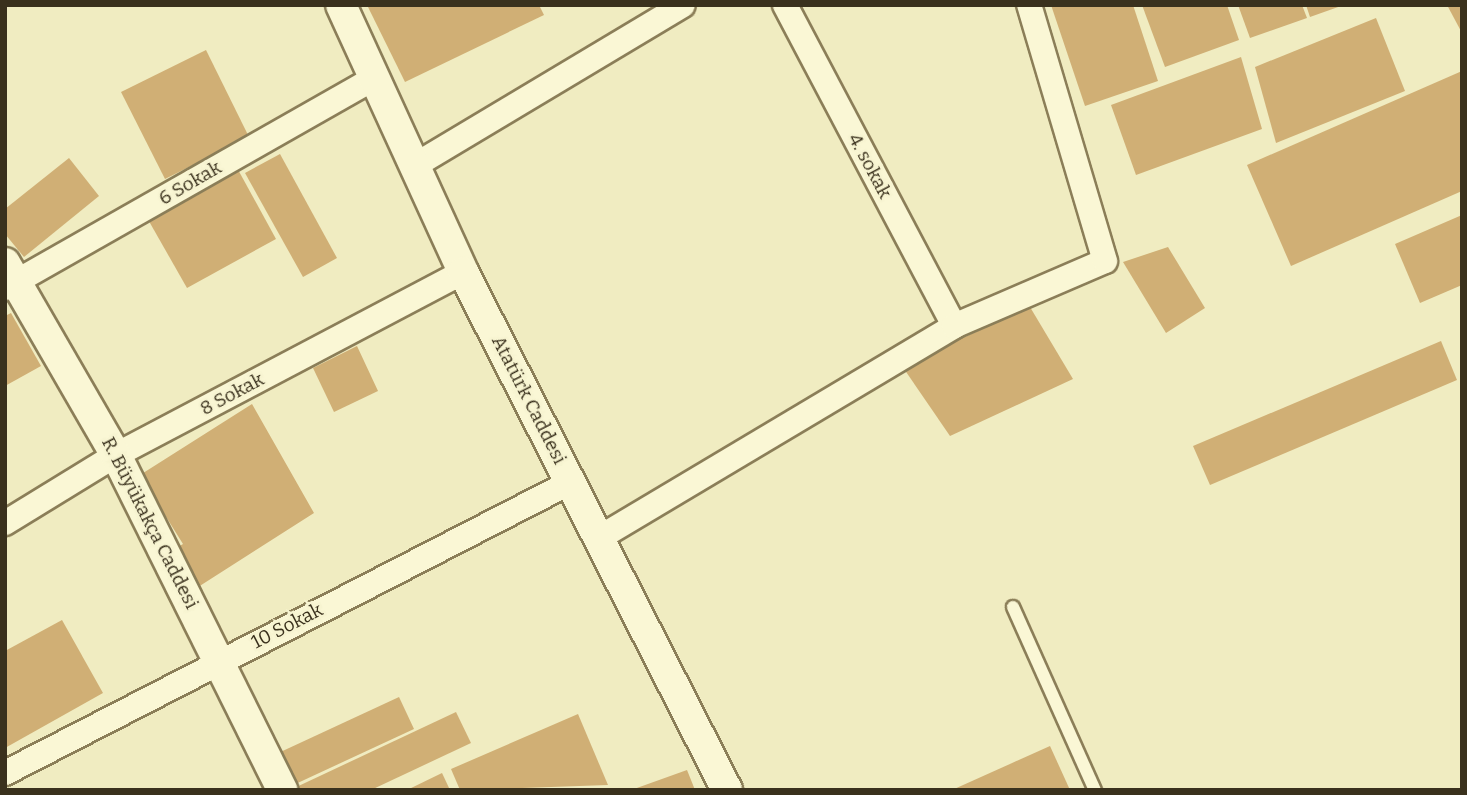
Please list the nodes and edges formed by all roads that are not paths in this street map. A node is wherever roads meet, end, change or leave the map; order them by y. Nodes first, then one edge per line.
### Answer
1 (341, 5) edge
2 (682, 5) edge
3 (785, 5) edge
4 (1029, 5) edge
5 (374, 78) junction
6 (414, 166) junction
7 (463, 272) junction
8 (9, 277) edge
9 (954, 326) junction
10 (116, 456) junction
11 (571, 482) junction
12 (5, 523) edge
13 (599, 538) junction
14 (1013, 607) dead end
15 (220, 659) junction
16 (5, 773) edge
17 (282, 790) edge
18 (727, 790) edge
19 (1094, 790) edge

1 - 5 street, Atatürk Caddesi
2 - 6 street
3 - 9 street, 4. sokak
4 - 9 street
5 - 6 street, Atatürk Caddesi
5 - 8 street, 6 Sokak
6 - 7 street, Atatürk Caddesi
7 - 10 street, 8 Sokak
7 - 11 street, Atatürk Caddesi
8 - 10 street, R. Büyükakça Caddesi
9 - 13 street
10 - 12 street, 8 Sokak
10 - 15 street, R. Büyükakça Caddesi
11 - 13 street, Atatürk Caddesi
11 - 15 street, 10 Sokak
13 - 18 street, Atatürk Caddesi
14 - 19 lane
15 - 16 street, 10 Sokak
15 - 17 street, R. Büyükakça Caddesi

